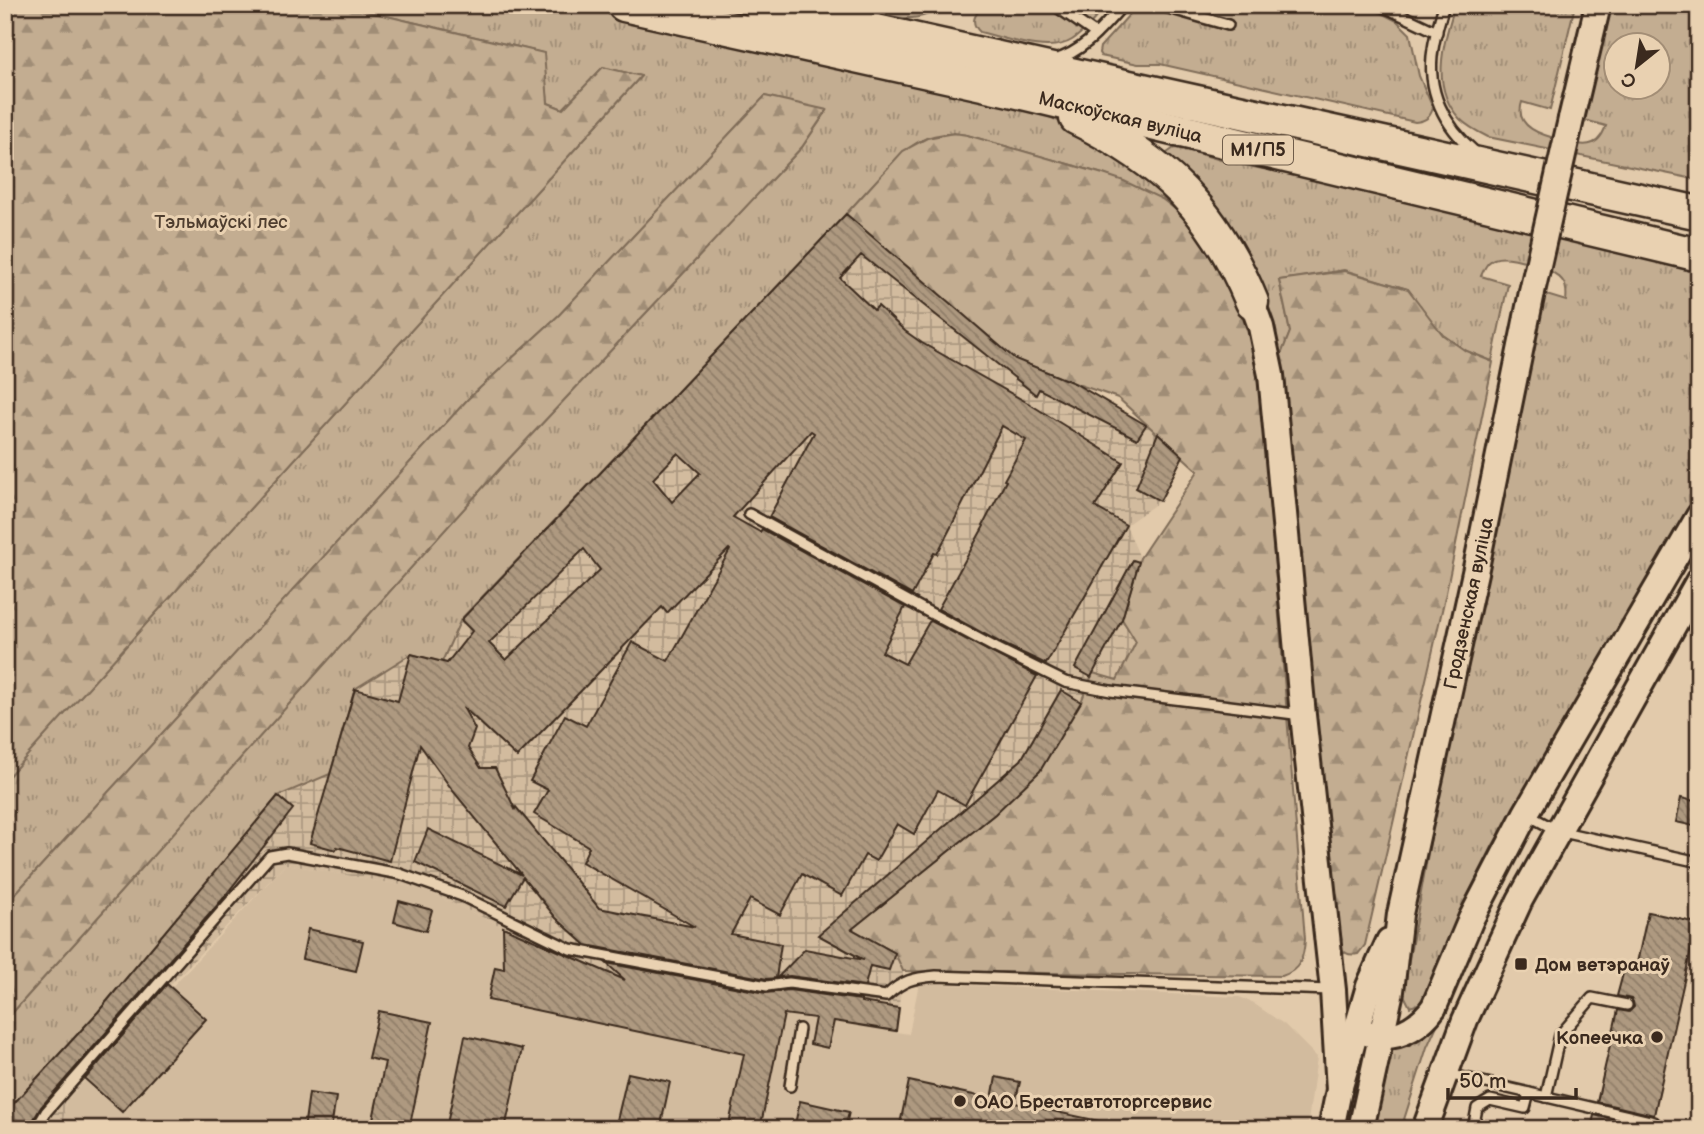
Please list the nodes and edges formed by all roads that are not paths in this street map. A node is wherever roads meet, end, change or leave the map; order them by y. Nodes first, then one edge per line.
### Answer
1 (624, 5) edge
2 (759, 5) edge
3 (1054, 5) edge
4 (1123, 5) edge
5 (1158, 5) edge
6 (1380, 5) edge
7 (1444, 5) edge
8 (1598, 5) edge
9 (1228, 26) dead end
10 (1437, 32) junction
11 (1096, 34) junction
12 (1015, 77) junction
13 (1504, 169) junction
14 (1699, 213) edge
15 (1699, 256) edge
16 (1252, 302) joint
17 (749, 514) dead end
18 (1699, 516) edge
19 (1699, 580) edge
20 (1692, 605) edge
21 (1303, 715) junction
22 (1526, 813) junction
23 (1558, 831) junction
24 (1699, 862) edge
25 (1400, 914) junction
26 (1333, 990) junction
27 (1627, 1005) dead end
28 (799, 1029) dead end
29 (1357, 1030) junction
30 (1382, 1036) junction
31 (1446, 1073) junction
32 (790, 1086) dead end
33 (1339, 1090) junction
34 (1529, 1093) junction
35 (1546, 1097) junction
36 (1654, 1122) dead end
37 (36, 1129) edge
38 (1331, 1129) edge
39 (1361, 1129) edge
40 (1425, 1129) edge
41 (1473, 1129) edge

1 - 12 highway, Маскоўская вуліца / М1/П5
2 - 12 highway, Маскоўская вуліца / М1/П5
3 - 11 lane
4 - 11 lane
5 - 9 lane
6 - 10 lane
7 - 10 lane
8 - 25 main road, Гродзенская вуліца, bridge
10 - 13 lane
11 - 12 lane
12 - 13 highway, Маскоўская вуліца / М1/П5
12 - 15 highway, Маскоўская вуліца / М1/П5
12 - 16 highway
13 - 14 highway, Маскоўская вуліца / М1/П5
16 - 21 main road
17 - 21 lane
18 - 22 main road
19 - 20 main road
20 - 23 main road
21 - 26 main road
22 - 23 lane
22 - 30 main road
23 - 24 lane
23 - 31 main road
25 - 29 main road, Гродзенская вуліца
25 - 30 main road, Гродзенская вуліца
26 - 33 main road
26 - 37 lane
27 - 35 lane
28 - 32 lane
29 - 30 main road
29 - 33 main road, Гродзенская вуліца
30 - 39 main road, Гродзенская вуліца
31 - 34 lane
31 - 40 main road
33 - 38 main road, Гродзенская вуліца
34 - 35 lane
34 - 41 lane
35 - 36 lane

